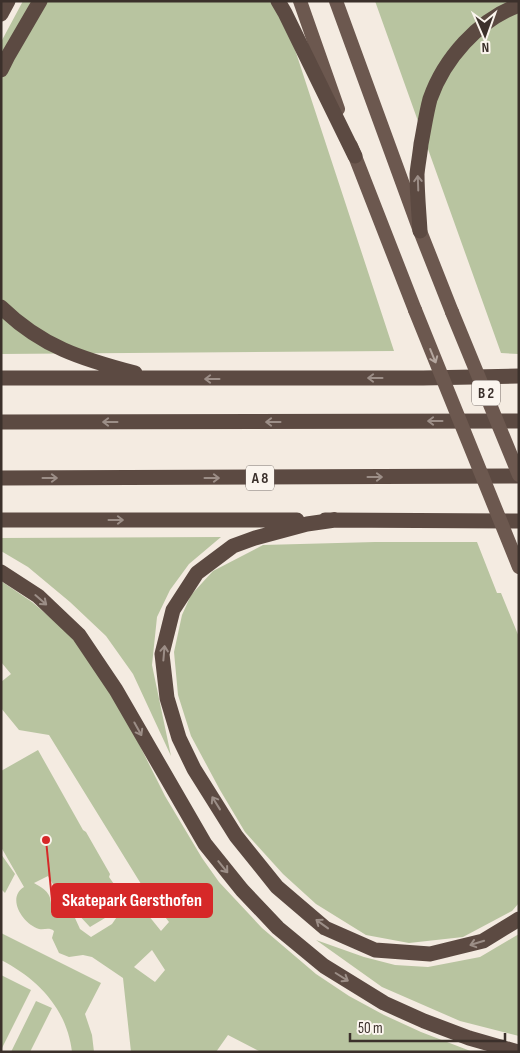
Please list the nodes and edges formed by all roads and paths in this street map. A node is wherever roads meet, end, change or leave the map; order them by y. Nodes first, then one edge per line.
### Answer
1 (8, 1) edge
2 (40, 1) edge
3 (278, 1) edge
4 (300, 1) edge
5 (336, 1) edge
6 (519, 5) edge
7 (1, 14) edge
8 (1, 70) edge
9 (355, 156) junction
10 (420, 232) junction
11 (1, 307) edge
12 (519, 376) edge
13 (1, 378) edge
14 (156, 379) junction
15 (1, 422) edge
16 (519, 422) edge
17 (519, 475) edge
18 (1, 478) edge
19 (1, 520) edge
20 (335, 520) junction
21 (519, 521) edge
22 (519, 568) edge
23 (1, 572) edge
24 (519, 919) edge
25 (518, 1052) edge

1 - 7 highway
2 - 8 highway
3 - 9 highway
4 - 9 highway
5 - 10 highway
10 -> 6 highway
9 -> 22 highway, bridge
10 - 17 highway, B 2, bridge
11 - 14 highway
12 -> 14 highway
13 - 14 highway
16 -> 15 highway
18 -> 17 highway, A 8
19 -> 20 highway
20 - 21 highway
24 -> 20 highway
23 -> 25 highway

